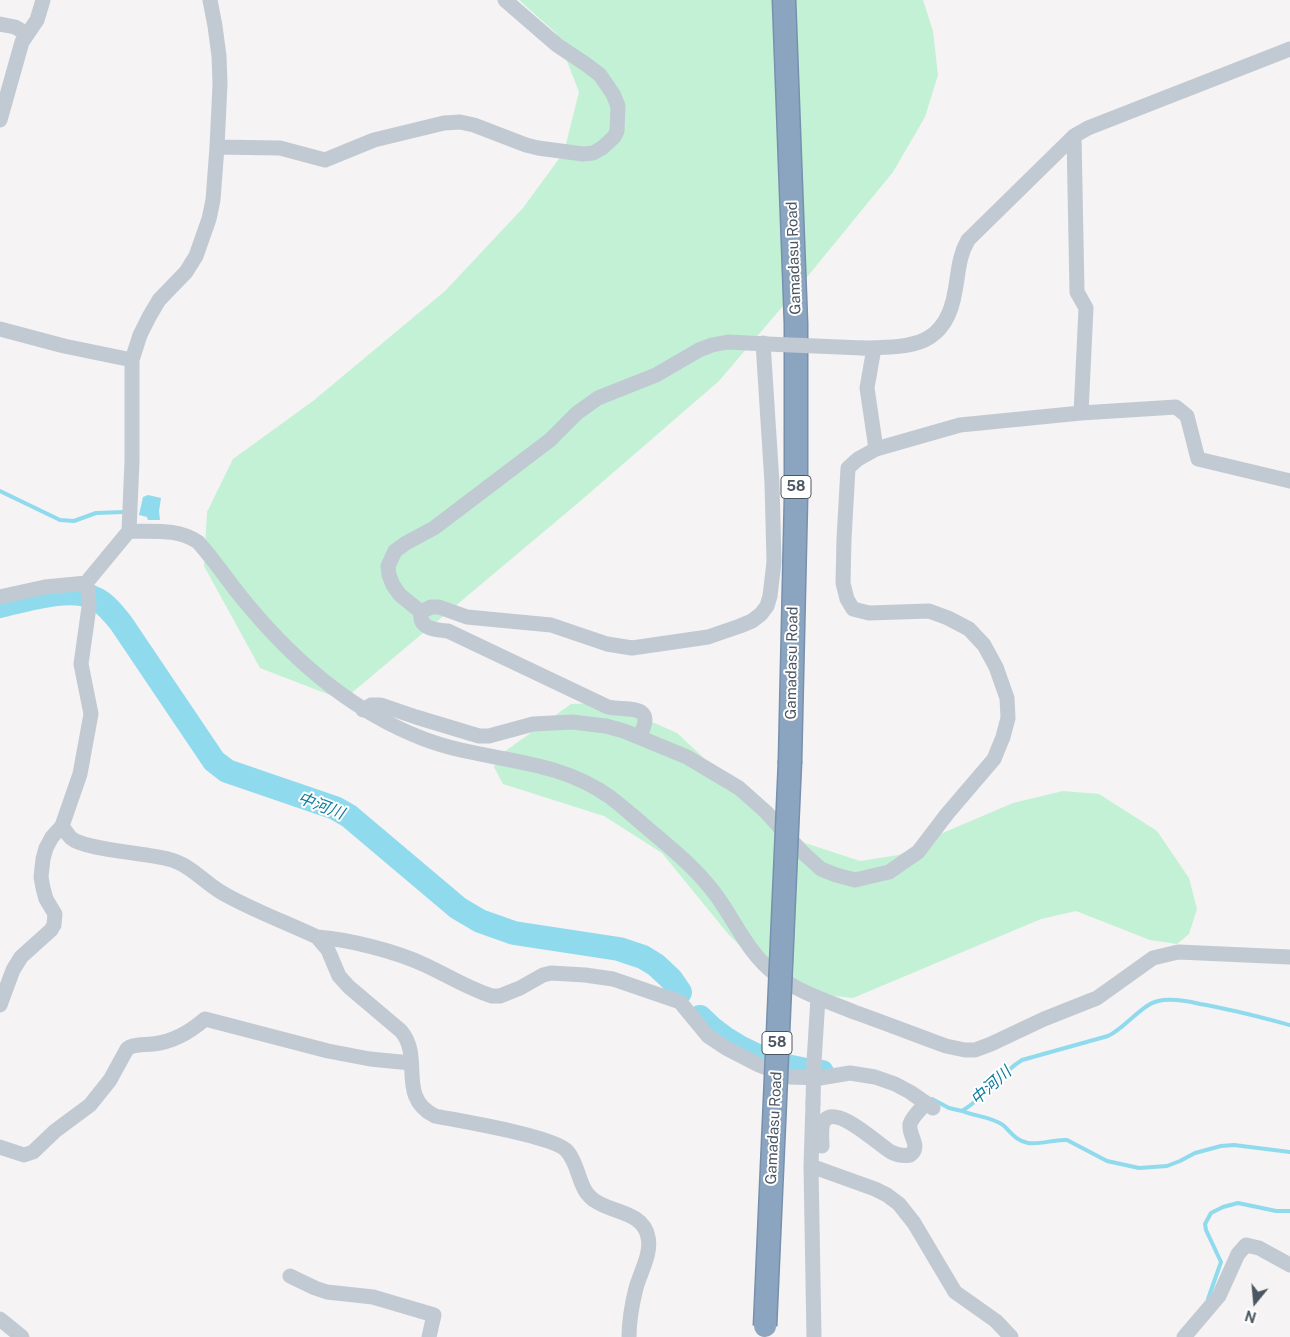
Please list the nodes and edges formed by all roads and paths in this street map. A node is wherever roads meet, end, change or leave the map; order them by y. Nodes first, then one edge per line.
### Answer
1 (43, 0) edge
2 (210, 0) edge
3 (505, 0) edge
4 (784, 0) edge
5 (0, 24) edge
6 (27, 34) junction
7 (1290, 49) edge
8 (0, 120) edge
9 (1074, 136) junction
10 (218, 147) junction
11 (0, 329) edge
12 (765, 343) junction
13 (869, 348) junction
14 (132, 360) junction
15 (1081, 413) junction
16 (876, 449) junction
17 (1290, 481) edge
18 (129, 531) junction
19 (87, 586) junction
20 (0, 597) edge
21 (421, 612) junction
22 (363, 710) junction
23 (639, 737) junction
24 (62, 826) junction
25 (317, 937) junction
26 (1290, 957) edge
27 (818, 998) junction
28 (0, 1005) edge
29 (411, 1063) junction
30 (0, 1148) edge
31 (816, 1168) junction
32 (1290, 1264) edge
33 (290, 1276) dead end
34 (0, 1320) edge
35 (764, 1333) edge
36 (22, 1337) edge
37 (429, 1337) edge
38 (629, 1337) edge
39 (814, 1337) edge
40 (1011, 1337) edge
41 (1184, 1337) edge

1 - 6 street
2 - 10 street
3 - 10 street
4 - 35 highway, Gamadasu Road / 58, bridge
5 - 6 street
6 - 8 street
7 - 9 street
9 - 13 street
9 - 15 street
10 - 14 street
11 - 14 street
12 - 13 street, bridge
12 - 21 street
12 - 21 street
13 - 16 street
14 - 18 street
15 - 16 street
15 - 17 street
16 - 23 street
18 - 19 street
18 - 22 street
19 - 20 street
19 - 24 street
21 - 23 street
22 - 23 street
22 - 27 street
24 - 25 street
24 - 28 street
25 - 29 street
25 - 31 street
26 - 27 street
27 - 31 street, bridge
29 - 30 street
29 - 38 street
31 - 39 street
31 - 40 street
32 - 41 street
33 - 37 street
34 - 36 street

